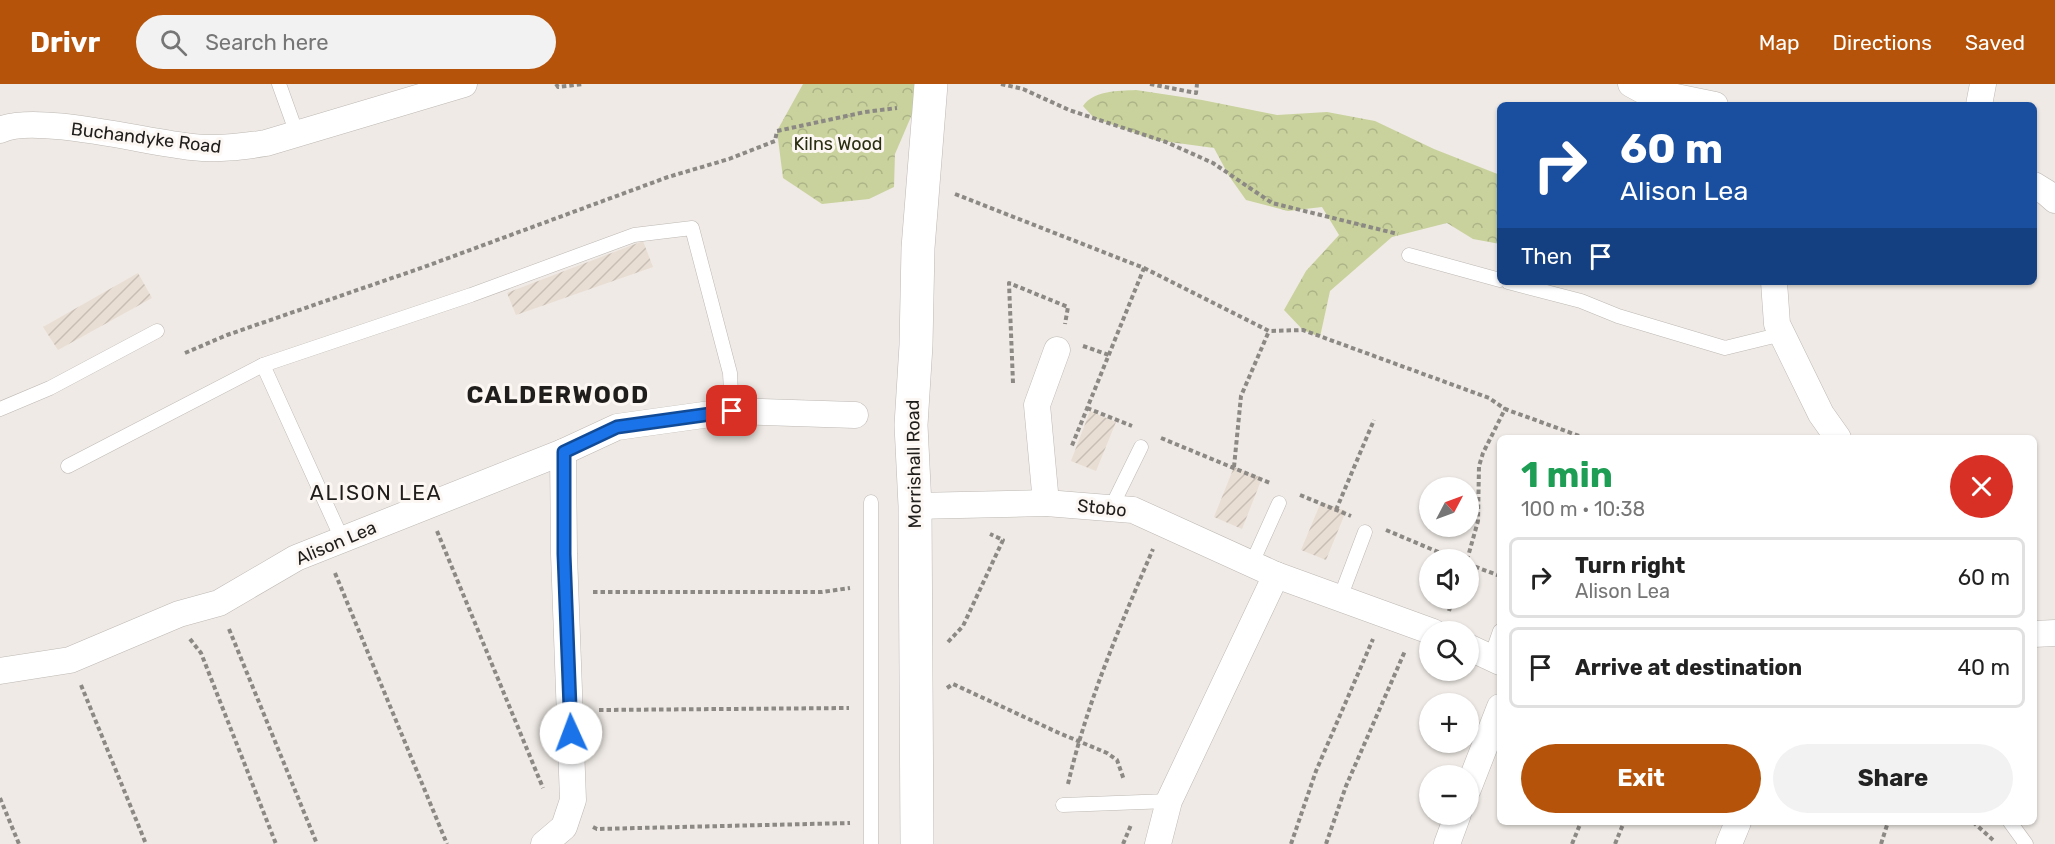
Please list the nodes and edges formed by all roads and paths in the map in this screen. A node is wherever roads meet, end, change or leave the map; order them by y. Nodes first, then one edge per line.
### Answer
1 (279, 84) edge
2 (464, 84) edge
3 (556, 84) edge
4 (583, 84) edge
5 (931, 84) edge
6 (1000, 84) edge
7 (1150, 84) edge
8 (1197, 84) edge
9 (1630, 84) edge
10 (1983, 84) edge
11 (1700, 102) edge
12 (1980, 102) edge
13 (904, 107) dead end
14 (0, 130) edge
15 (297, 134) junction
16 (2037, 187) edge
17 (953, 193) dead end
18 (2055, 200) edge
19 (1409, 255) joint
20 (1144, 268) junction
21 (1497, 279) edge
22 (1520, 285) edge
23 (1774, 285) edge
24 (157, 331) dead end
25 (1269, 331) junction
26 (1782, 334) junction
27 (1067, 341) junction
28 (185, 353) dead end
29 (1109, 355) junction
30 (263, 365) junction
31 (1013, 385) dead end
32 (0, 409) edge
33 (1505, 409) junction
34 (732, 411) junction
35 (855, 415) dead end
36 (1374, 420) dead end
37 (1577, 435) edge
38 (1836, 435) edge
39 (1140, 447) dead end
40 (1071, 449) dead end
41 (564, 452) junction
42 (68, 466) dead end
43 (1234, 467) dead end
44 (871, 502) dead end
45 (1046, 503) junction
46 (1279, 503) dead end
47 (426, 505) junction
48 (972, 505) junction
49 (915, 506) junction
50 (1111, 508) junction
51 (1336, 510) dead end
52 (1164, 524) junction
53 (1365, 532) dead end
54 (333, 543) junction
55 (1470, 549) edge
56 (1251, 563) junction
57 (1479, 568) edge
58 (1276, 575) junction
59 (1497, 575) edge
60 (871, 584) junction
61 (565, 592) junction
62 (1340, 598) junction
63 (219, 603) junction
64 (1384, 614) junction
65 (1419, 626) edge
66 (2055, 633) edge
67 (2037, 634) edge
68 (188, 636) dead end
69 (1497, 637) edge
70 (1419, 640) edge
71 (947, 651) dead end
72 (1486, 655) edge
73 (70, 660) junction
74 (0, 671) edge
75 (946, 679) dead end
76 (946, 688) junction
77 (946, 699) dead end
78 (871, 707) junction
79 (570, 710) junction
80 (1497, 715) edge
81 (1078, 740) junction
82 (1477, 765) edge
83 (545, 793) dead end
84 (0, 798) edge
85 (1169, 801) junction
86 (1132, 803) junction
87 (1064, 805) joint
88 (568, 816) junction
89 (848, 823) dead end
90 (1454, 825) edge
91 (1580, 825) edge
92 (1623, 825) edge
93 (1737, 825) edge
94 (1887, 825) edge
95 (1976, 825) edge
96 (2012, 825) edge
97 (19, 844) edge
98 (146, 844) edge
99 (276, 844) edge
100 (318, 844) edge
101 (447, 844) edge
102 (544, 844) edge
103 (872, 844) edge
104 (916, 844) edge
105 (1158, 844) edge
106 (1292, 844) edge
107 (1326, 844) edge
108 (1447, 844) edge
109 (1572, 844) edge
110 (1615, 844) edge
111 (1729, 844) edge
112 (1881, 844) edge
113 (1998, 844) edge
114 (2026, 844) edge

1 - 15 lane
2 - 15 street, Buchandyke Road
3 - 4 path
5 - 49 street, Morrishall Road
6 - 19 path
7 - 8 path
9 - 11 street
10 - 12 street
13 - 28 path
14 - 15 street, Buchandyke Road
16 - 18 street
17 - 20 path
19 - 21 lane
20 - 25 path
20 - 29 path
22 - 26 lane
23 - 26 street
24 - 32 lane
25 - 33 path
25 - 43 path
26 - 38 street
27 - 29 path
27 - 31 path
27 - 45 street
29 - 40 path
30 - 34 lane
30 - 42 lane
30 - 54 lane
33 - 37 path
33 - 55 path
34 - 35 street, Alison Lea
34 - 41 street, Alison Lea
36 - 51 path
39 - 50 lane
41 - 47 street, Alison Lea
41 - 61 street
44 - 60 lane
45 - 48 street, Stobo
45 - 50 street, Stobo
46 - 56 lane
47 - 54 street, Alison Lea
47 - 83 path
48 - 49 street, Stobo
48 - 71 path
49 - 104 street, Morrishall Road
50 - 52 street, Stobo
52 - 56 street, Stobo
52 - 81 path
53 - 62 lane
54 - 63 street, Alison Lea
54 - 101 path
56 - 58 street, Stobo
57 - 59 path
58 - 62 street, Stobo
58 - 85 street
60 - 61 path
60 - 78 lane
61 - 79 street
62 - 64 street, Stobo
63 - 73 street, Alison Lea
63 - 100 path
64 - 65 street, Stobo
64 - 106 path
66 - 67 street
68 - 99 path
69 - 72 lane
70 - 107 path
73 - 74 street, Alison Lea
73 - 98 path
75 - 76 path
76 - 77 path
76 - 81 path
78 - 79 path
78 - 103 lane
79 - 88 street
80 - 82 street
81 - 86 path
81 - 87 path
84 - 97 path
85 - 86 lane
85 - 105 street
86 - 87 lane
88 - 89 path
88 - 102 street
90 - 108 street
91 - 109 path
92 - 110 path
93 - 111 street
94 - 112 path
95 - 113 path
96 - 114 lane

